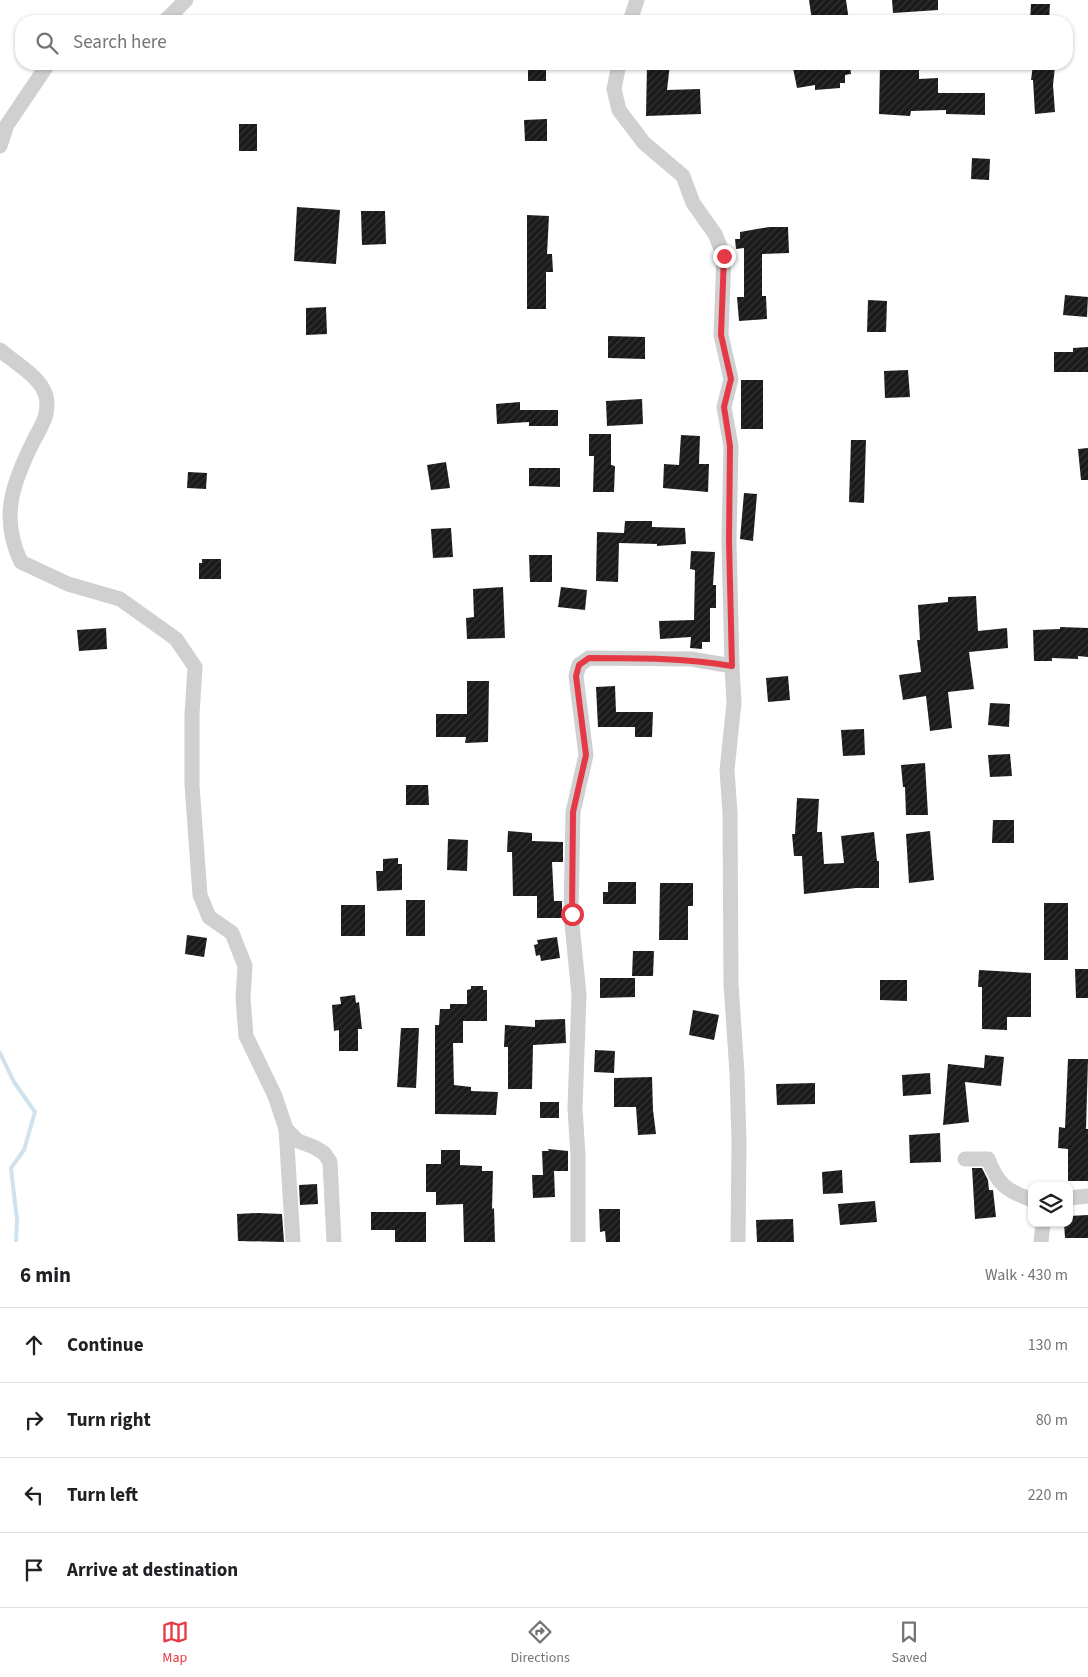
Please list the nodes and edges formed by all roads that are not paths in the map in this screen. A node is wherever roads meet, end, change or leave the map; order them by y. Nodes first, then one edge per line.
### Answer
1 (186, 0) edge
2 (637, 0) edge
3 (171, 15) edge
4 (632, 15) edge
5 (44, 70) edge
6 (618, 70) edge
7 (0, 146) edge
8 (0, 350) edge
9 (732, 666) junction
10 (286, 1129) junction
11 (965, 1159) dead end
12 (1088, 1196) edge
13 (1028, 1198) edge
14 (1073, 1198) edge
15 (1043, 1227) edge
16 (293, 1242) edge
17 (334, 1242) edge
18 (578, 1242) edge
19 (738, 1242) edge
20 (1042, 1242) edge

1 - 3 street
2 - 4 street
5 - 7 street
6 - 9 street
8 - 10 street
9 - 18 street
9 - 19 street
10 - 16 street
10 - 17 street
11 - 13 street
12 - 14 street
15 - 20 street

